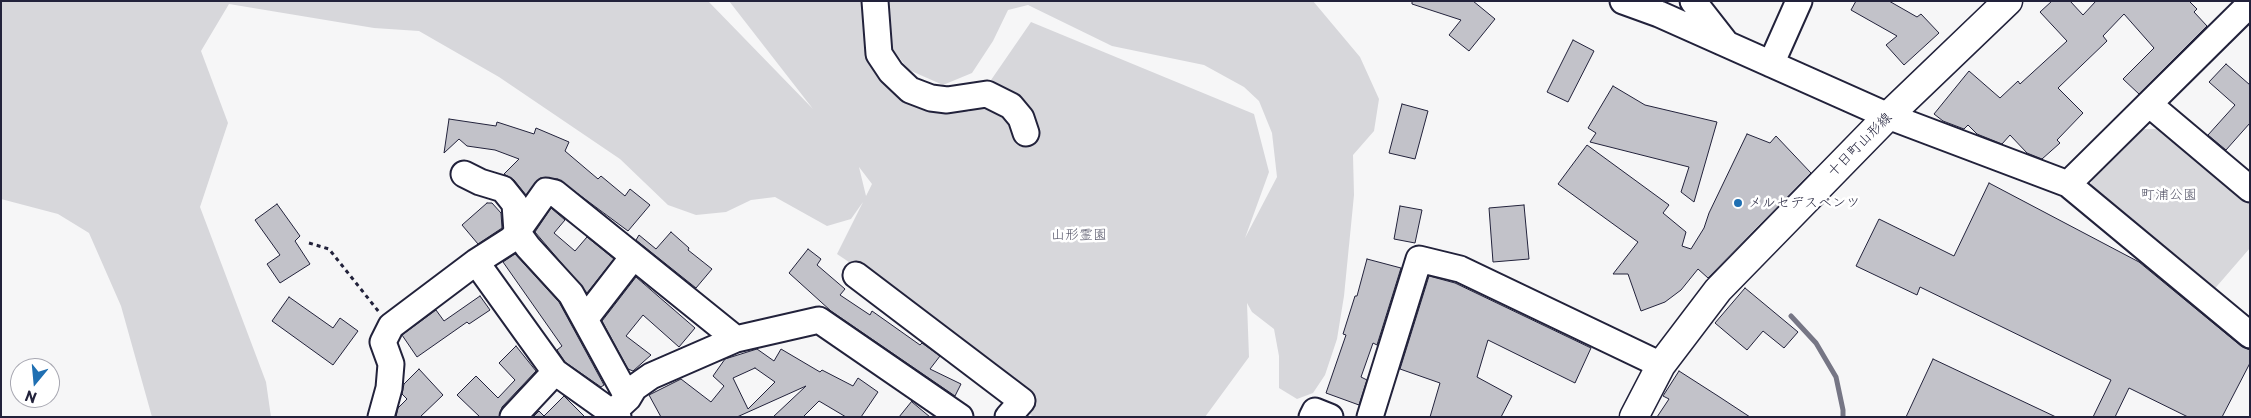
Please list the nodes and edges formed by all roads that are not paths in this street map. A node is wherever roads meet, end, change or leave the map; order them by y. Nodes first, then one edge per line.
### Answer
1 (874, 1) edge
2 (1623, 1) edge
3 (1693, 1) edge
4 (1799, 1) edge
5 (2008, 1) edge
6 (2247, 5) edge
7 (1726, 44) junction
8 (1770, 64) junction
9 (2148, 104) junction
10 (1888, 116) junction
11 (1026, 133) dead end
12 (464, 174) dead end
13 (2068, 184) junction
14 (2250, 189) edge
15 (517, 232) junction
16 (633, 257) junction
17 (476, 262) junction
18 (856, 275) dead end
19 (585, 319) junction
20 (2250, 335) edge
21 (736, 339) junction
22 (1661, 365) junction
23 (555, 372) junction
24 (620, 409) edge
25 (381, 417) edge
26 (513, 417) edge
27 (960, 417) edge
28 (1008, 417) edge
29 (1312, 417) edge
30 (1330, 417) edge
31 (1370, 417) edge
32 (1634, 417) edge

1 - 11 street
2 - 7 street
3 - 7 street
4 - 8 street
5 - 10 main road, 十日町山形線
6 - 9 street
7 - 8 street
8 - 10 street
9 - 13 street
9 - 14 street
10 - 13 street
10 - 22 main road, 十日町山形線
12 - 15 street
13 - 20 street
15 - 16 street
15 - 17 street
15 - 19 street
16 - 19 street
16 - 21 street
17 - 23 street
17 - 25 street
18 - 28 street
19 - 24 street
21 - 24 street
21 - 27 street
22 - 31 street
22 - 32 main road, 十日町山形線
23 - 24 street
23 - 26 street
29 - 30 street

